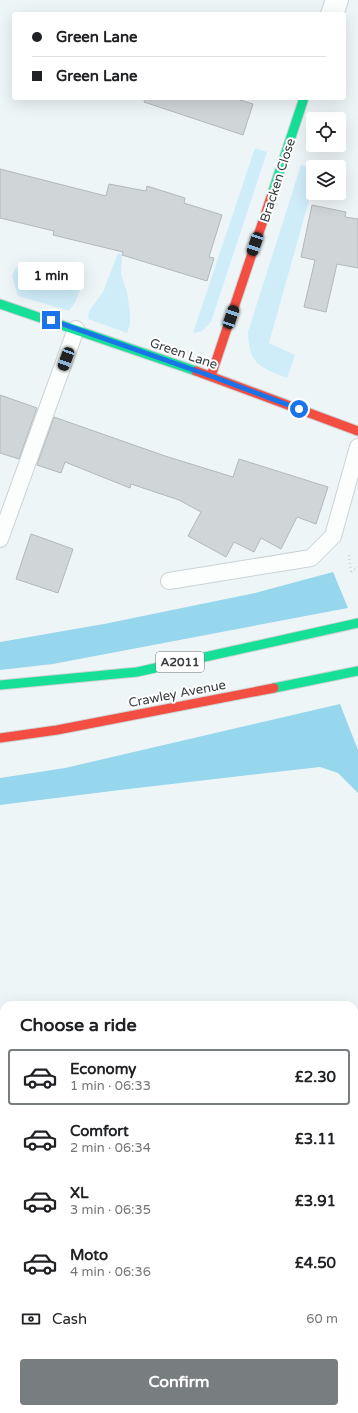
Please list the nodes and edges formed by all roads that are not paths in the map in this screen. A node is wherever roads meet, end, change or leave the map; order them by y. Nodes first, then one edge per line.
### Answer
1 (337, 0) edge
2 (333, 12) edge
3 (303, 100) edge
4 (0, 304) edge
5 (76, 329) junction
6 (211, 376) junction
7 (358, 431) edge
8 (358, 448) edge
9 (0, 539) edge
10 (169, 581) dead end
11 (358, 623) edge
12 (358, 671) edge
13 (0, 685) edge
14 (57, 730) junction
15 (0, 738) edge
16 (0, 743) edge

1 - 2 street
3 - 6 main road, Bracken Close
4 - 5 main road, Green Lane
5 - 6 main road, Green Lane
5 - 9 lane
6 - 7 main road, Green Lane
8 - 10 lane
11 - 13 main road, A2011
12 - 14 main road, Crawley Avenue
14 - 15 main road, Crawley Avenue
14 - 16 street

